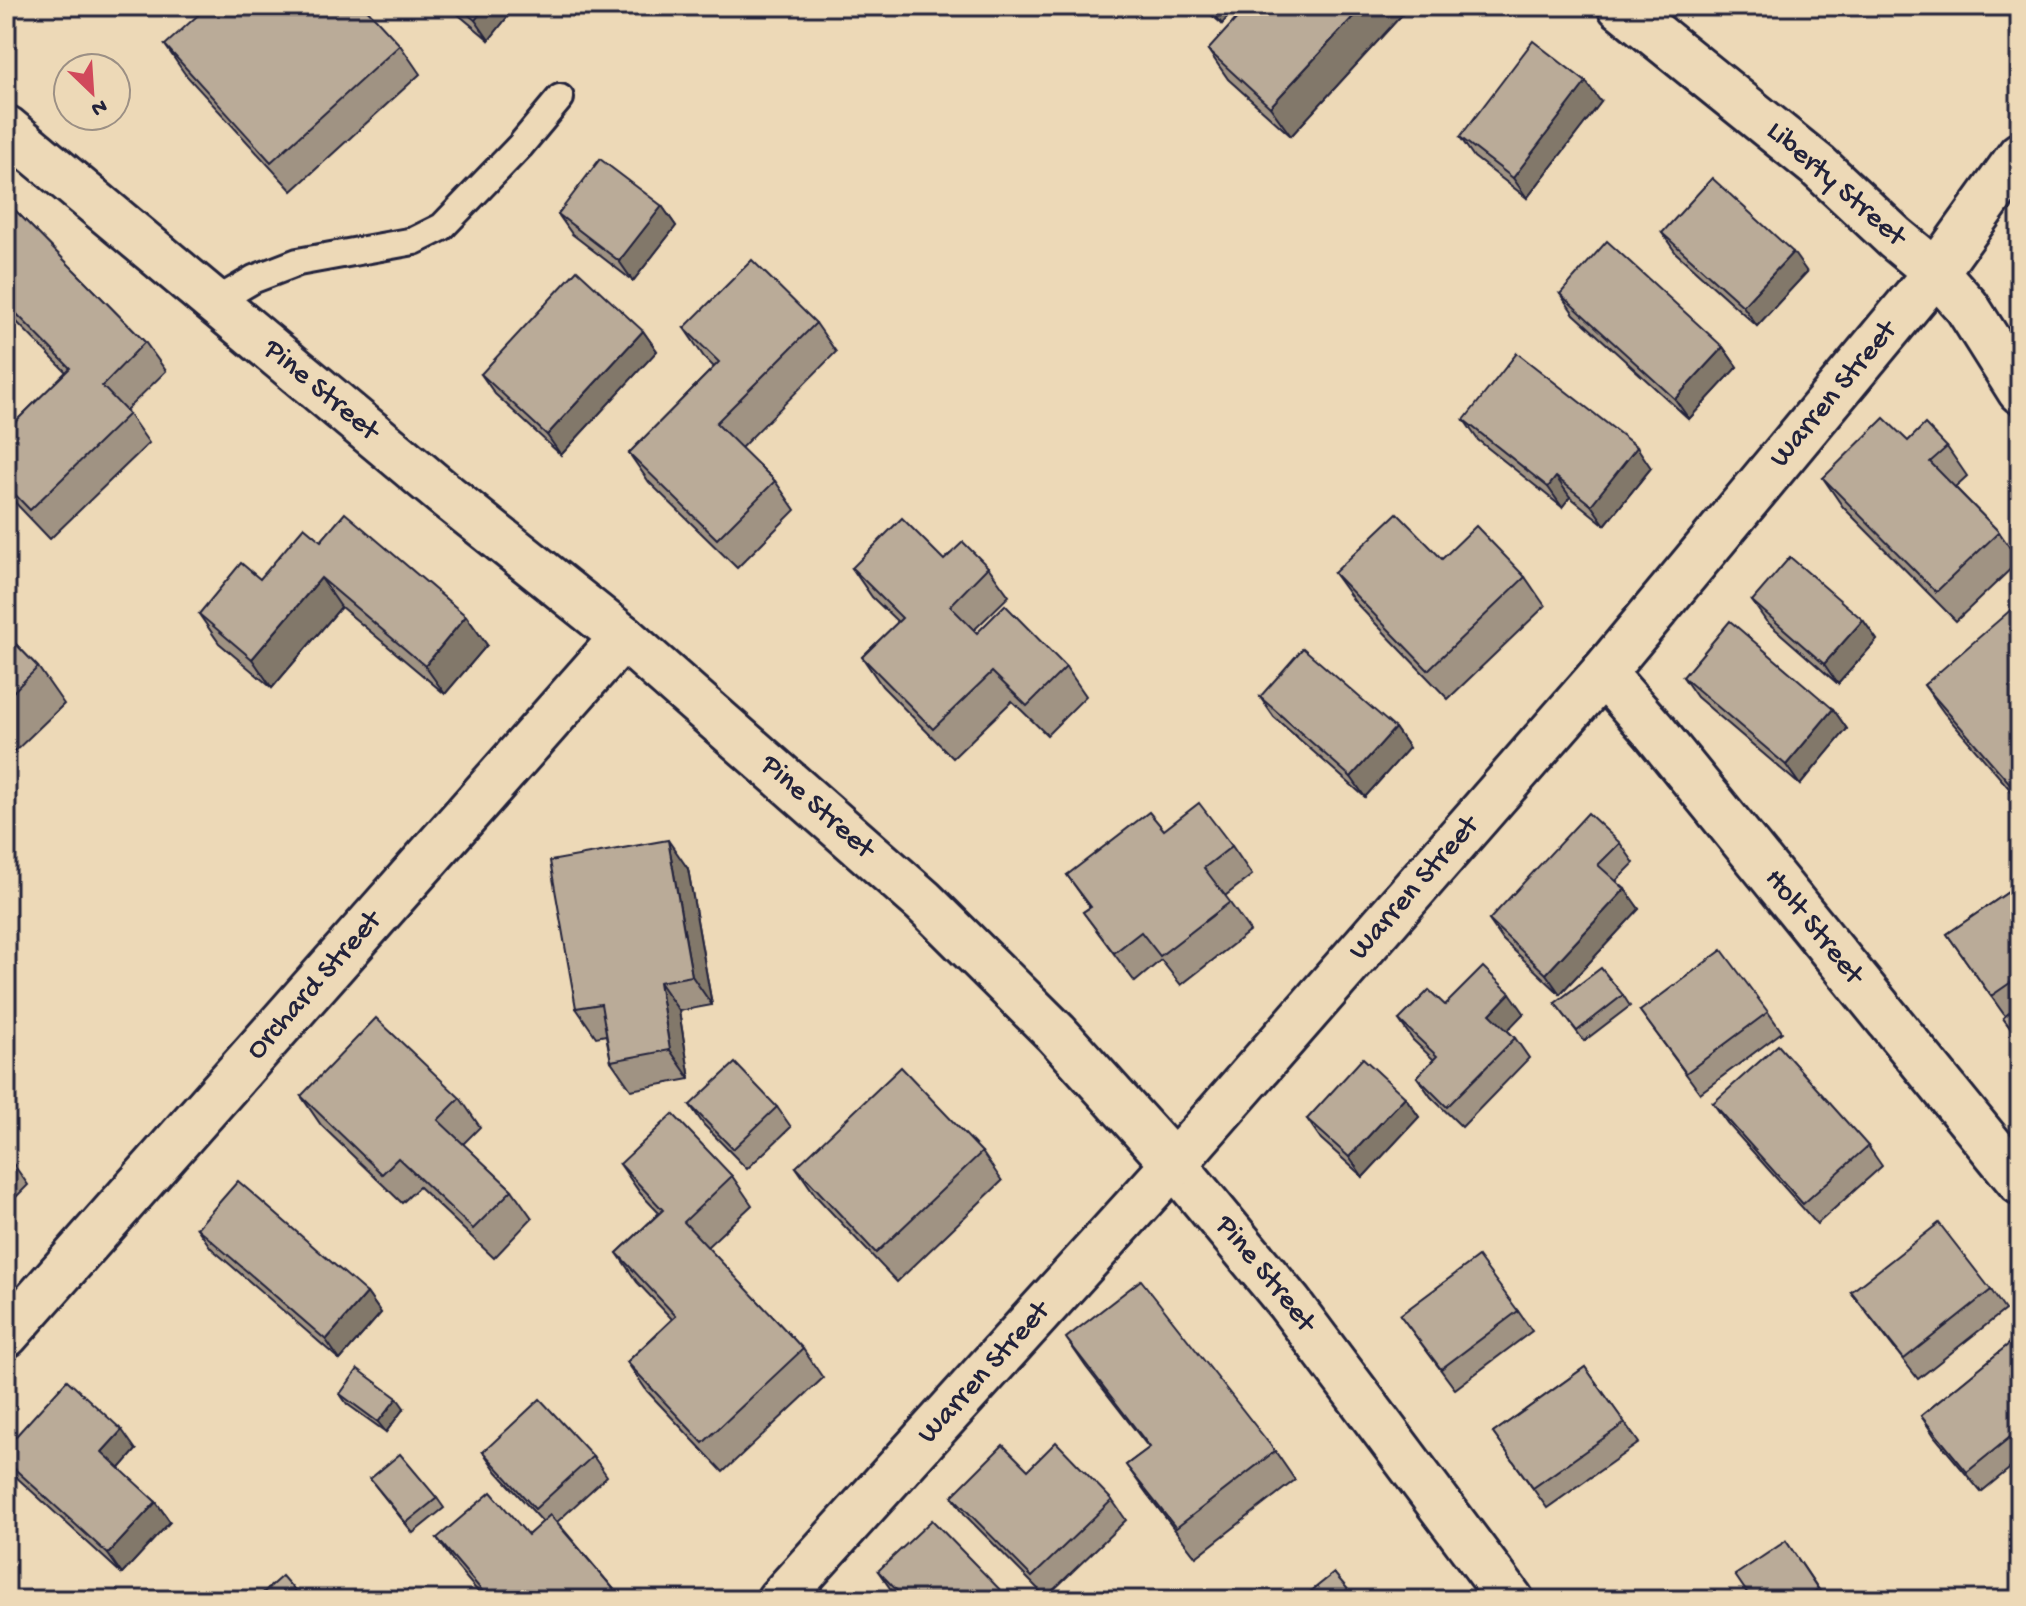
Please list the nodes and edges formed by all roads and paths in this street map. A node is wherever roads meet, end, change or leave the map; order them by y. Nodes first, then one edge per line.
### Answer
1 (1620, 6) edge
2 (560, 98) dead end
3 (6, 128) edge
4 (2020, 155) edge
5 (1936, 272) junction
6 (215, 302) junction
7 (2020, 391) edge
8 (623, 637) junction
9 (1603, 673) junction
10 (1174, 1164) junction
11 (2020, 1182) edge
12 (6, 1335) edge
13 (779, 1600) edge
14 (1511, 1600) edge

1 - 5 street, Liberty Street
2 - 6 lane
3 - 6 street, Pine Street
4 - 5 street, Warren Street
5 - 7 street, Liberty Street
5 - 9 street, Warren Street
6 - 8 street, Pine Street
8 - 10 street, Pine Street
8 - 12 street, Orchard Street
9 - 10 street, Warren Street
9 - 11 street, Holt Street
10 - 13 street, Warren Street
10 - 14 street, Pine Street

